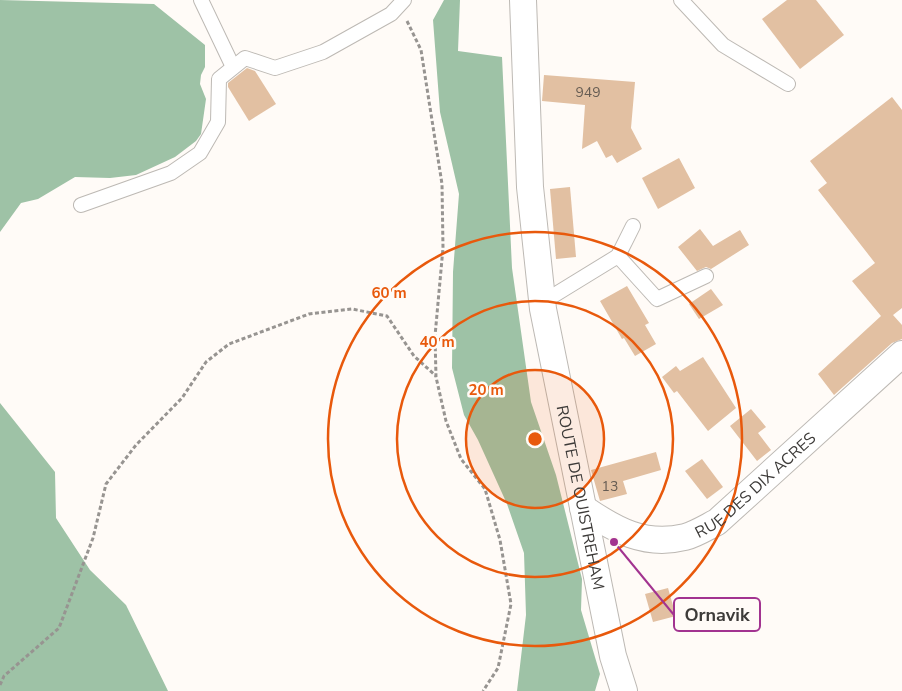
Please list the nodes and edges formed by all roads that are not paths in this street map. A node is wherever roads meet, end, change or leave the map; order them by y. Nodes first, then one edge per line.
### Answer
1 (201, 0) edge
2 (523, 0) edge
3 (681, 0) edge
4 (401, 3) edge
5 (233, 67) junction
6 (788, 84) dead end
7 (81, 205) dead end
8 (632, 226) dead end
9 (618, 256) junction
10 (706, 276) dead end
11 (542, 302) junction
12 (902, 354) edge
13 (583, 508) junction
14 (617, 688) edge

1 - 5 lane
2 - 11 street, ROUTE DE OUISTREHAM
3 - 6 lane
4 - 5 lane
5 - 7 lane
8 - 9 lane
9 - 10 lane
9 - 11 lane
11 - 13 street, ROUTE DE OUISTREHAM
12 - 13 street, RUE DES DIX ACRES
13 - 14 street, ROUTE DE OUISTREHAM

